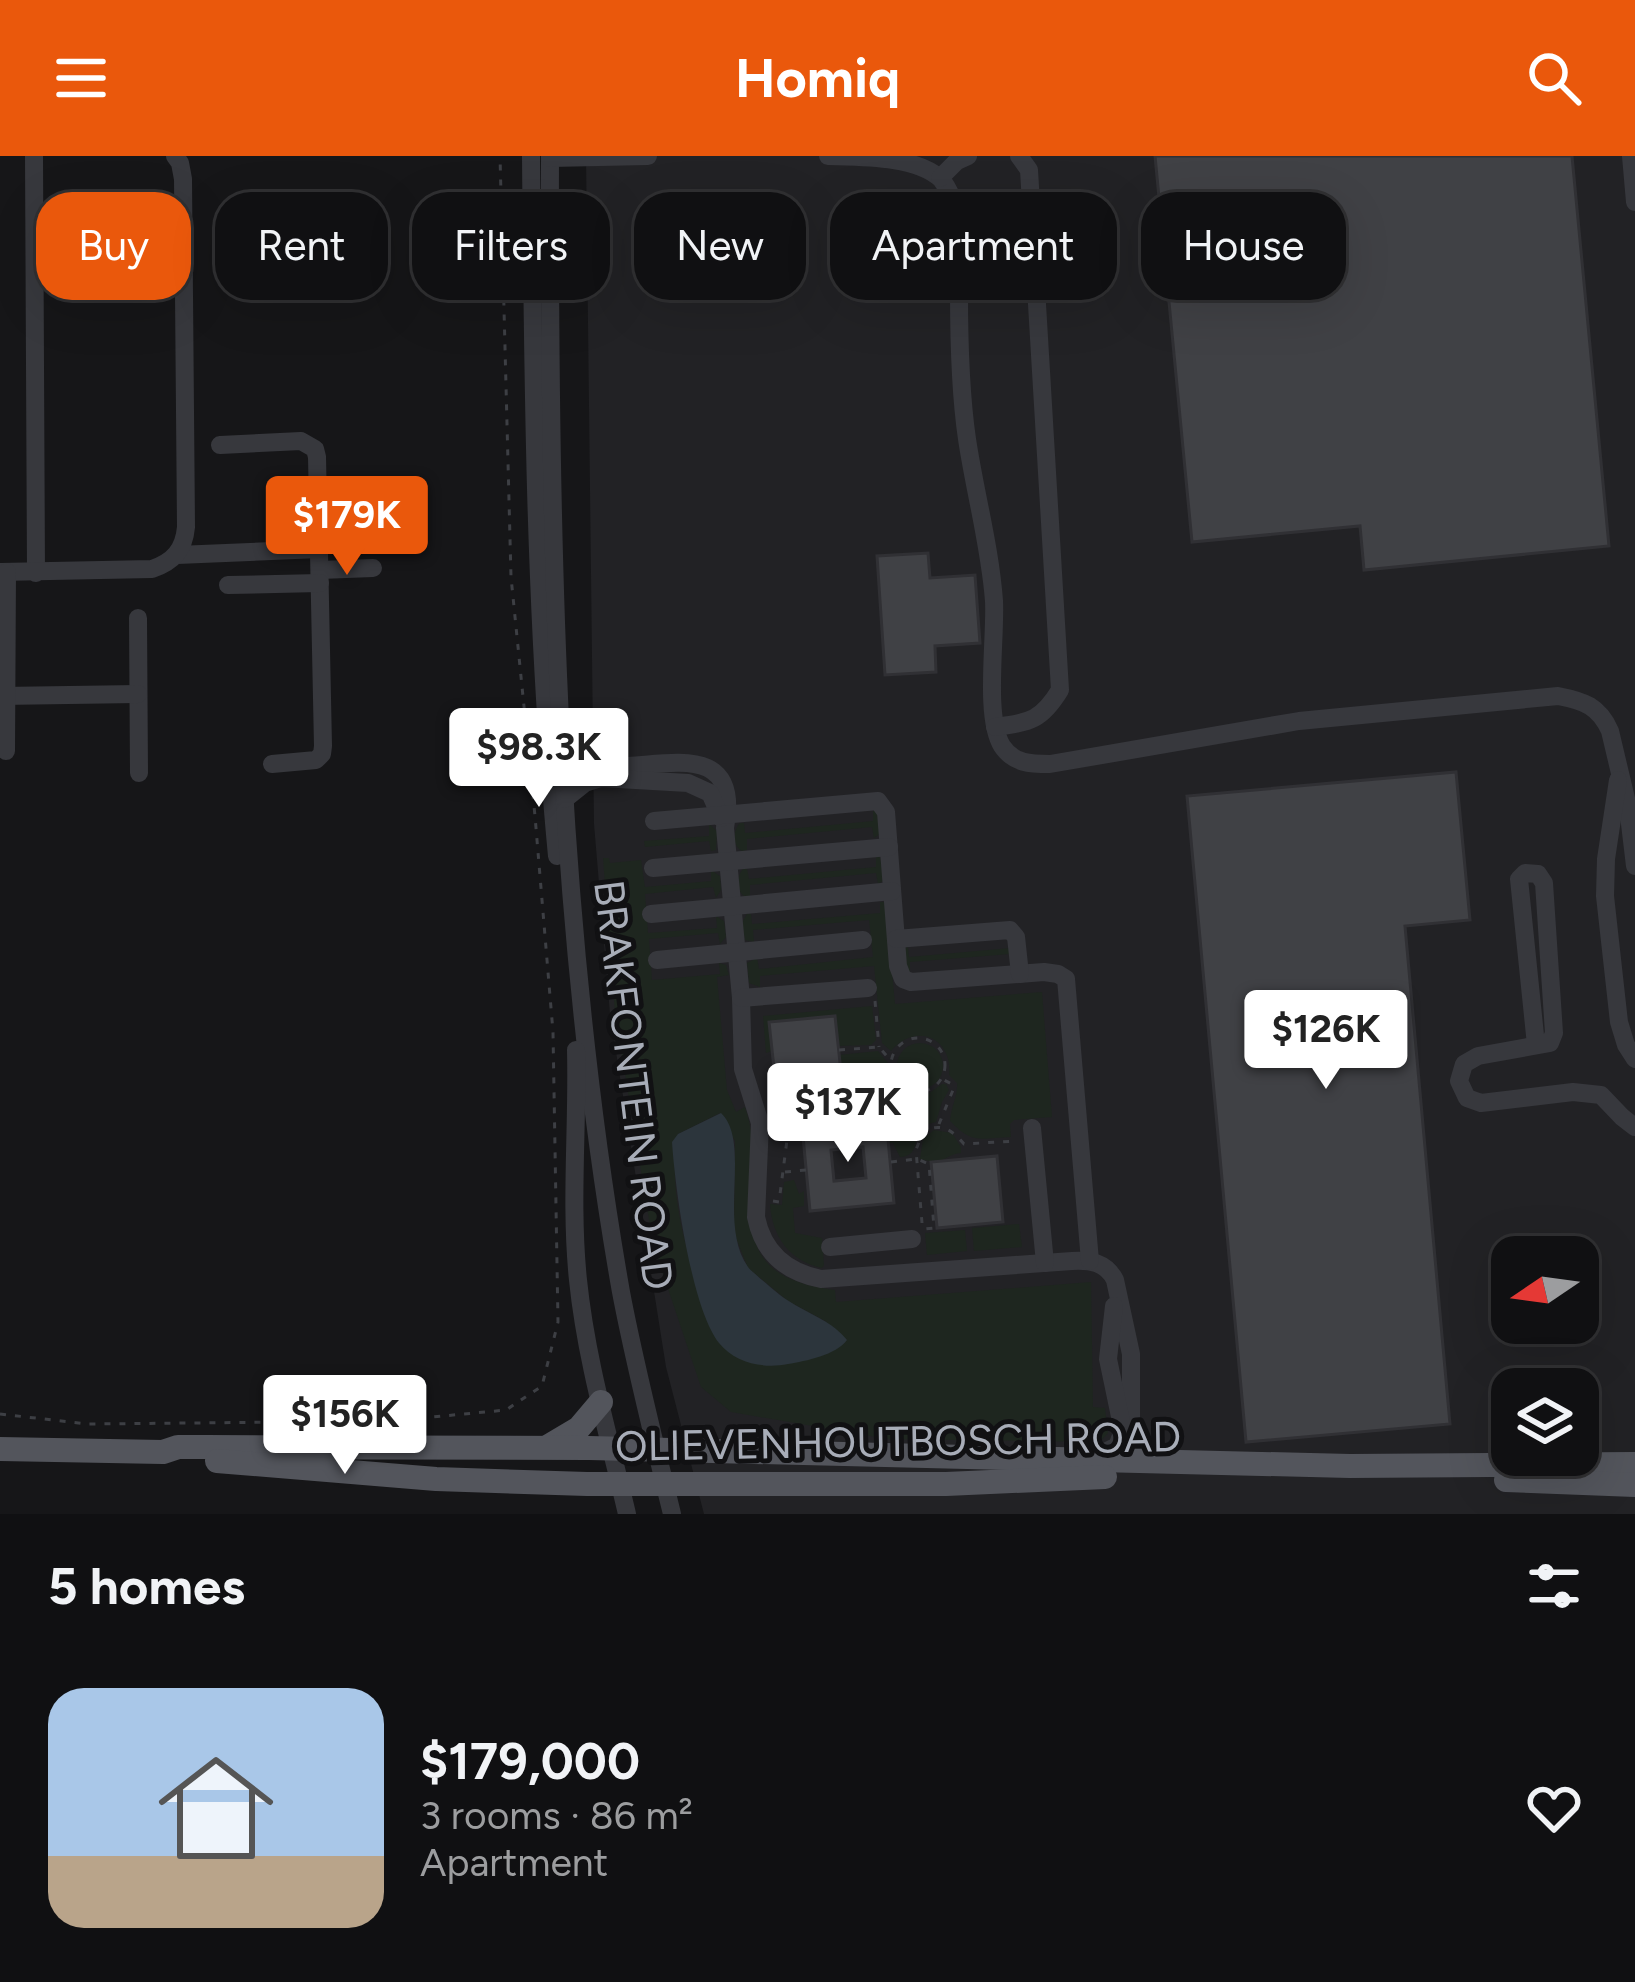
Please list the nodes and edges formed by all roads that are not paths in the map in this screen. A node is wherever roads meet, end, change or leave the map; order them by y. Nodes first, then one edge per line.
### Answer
1 (34, 156) edge
2 (175, 156) edge
3 (531, 156) edge
4 (648, 156) edge
5 (828, 156) edge
6 (1019, 156) edge
7 (1631, 156) edge
8 (550, 157) edge
9 (961, 158) edge
10 (940, 178) junction
11 (1635, 202) edge
12 (533, 320) junction
13 (220, 445) dead end
14 (319, 550) junction
15 (177, 555) junction
16 (373, 568) dead end
17 (4, 572) edge
18 (36, 573) junction
19 (320, 577) junction
20 (228, 585) dead end
21 (138, 618) dead end
22 (559, 691) junction
23 (139, 694) junction
24 (3, 696) edge
25 (995, 727) junction
26 (6, 752) dead end
27 (272, 764) dead end
28 (1620, 764) junction
29 (139, 773) dead end
30 (565, 799) junction
31 (724, 818) junction
32 (654, 821) dead end
33 (889, 847) junction
34 (727, 860) junction
35 (1635, 866) edge
36 (653, 868) dead end
37 (892, 891) junction
38 (732, 907) junction
39 (651, 914) dead end
40 (896, 939) junction
41 (863, 940) dead end
42 (737, 953) junction
43 (657, 960) dead end
44 (1020, 974) junction
45 (868, 988) road end
46 (741, 998) junction
47 (1536, 1045) junction
48 (1635, 1059) edge
49 (1635, 1126) edge
50 (1033, 1133) road end
51 (917, 1234) road end
52 (869, 1243) junction
53 (830, 1247) dead end
54 (1045, 1262) junction
55 (1098, 1264) junction
56 (872, 1276) junction
57 (601, 1402) junction
58 (545, 1448) junction
59 (0, 1449) edge
60 (612, 1449) junction
61 (656, 1450) junction
62 (164, 1452) junction
63 (1081, 1461) junction
64 (1156, 1463) junction
65 (1635, 1464) edge
66 (620, 1484) junction
67 (664, 1484) junction
68 (1635, 1485) edge
69 (627, 1514) edge
70 (672, 1514) edge

1 - 18 street
2 - 15 street
3 - 12 street, BRAKFONTEIN ROAD
4 - 8 street
5 - 10 street
6 - 25 street
7 - 11 street
8 - 12 street
8 - 22 street, BRAKFONTEIN ROAD
9 - 10 street
10 - 25 street
12 - 57 street, BRAKFONTEIN ROAD
13 - 14 street
14 - 15 street
14 - 19 street
15 - 18 street
16 - 19 street
17 - 18 street
17 - 24 street
19 - 20 street
19 - 27 street
21 - 23 street
22 - 30 street, BRAKFONTEIN ROAD
22 - 31 street
23 - 24 street
23 - 29 street
24 - 26 street
25 - 28 street
28 - 35 street
28 - 48 street
30 - 31 street
30 - 61 street, BRAKFONTEIN ROAD
31 - 32 street
31 - 33 street
31 - 34 street
33 - 34 street
33 - 37 street
34 - 36 street
34 - 38 street
37 - 38 street
37 - 40 street
38 - 39 street
38 - 42 street
40 - 44 street
40 - 44 street
41 - 42 street
42 - 43 street
42 - 46 street
44 - 55 street
45 - 46 street
46 - 56 street
47 - 47 street
47 - 49 street
50 - 54 street
51 - 52 street
52 - 53 street
52 - 56 street
54 - 55 street
54 - 56 street
55 - 63 street
55 - 64 street
57 - 58 main road
57 - 60 street, BRAKFONTEIN ROAD
58 - 60 main road, OLIEVENHOUTBOSCH ROAD
58 - 62 main road, OLIEVENHOUTBOSCH ROAD
59 - 62 main road, OLIEVENHOUTBOSCH ROAD
60 - 61 main road, OLIEVENHOUTBOSCH ROAD
60 - 66 street, BRAKFONTEIN ROAD
61 - 63 main road, OLIEVENHOUTBOSCH ROAD
61 - 67 street, BRAKFONTEIN ROAD
62 - 66 main road, OLIEVENHOUTBOSCH ROAD
63 - 64 main road, OLIEVENHOUTBOSCH ROAD
64 - 65 main road, OLIEVENHOUTBOSCH ROAD
66 - 67 main road, OLIEVENHOUTBOSCH ROAD
66 - 69 street, BRAKFONTEIN ROAD
67 - 68 main road, OLIEVENHOUTBOSCH ROAD
67 - 70 street, BRAKFONTEIN ROAD

